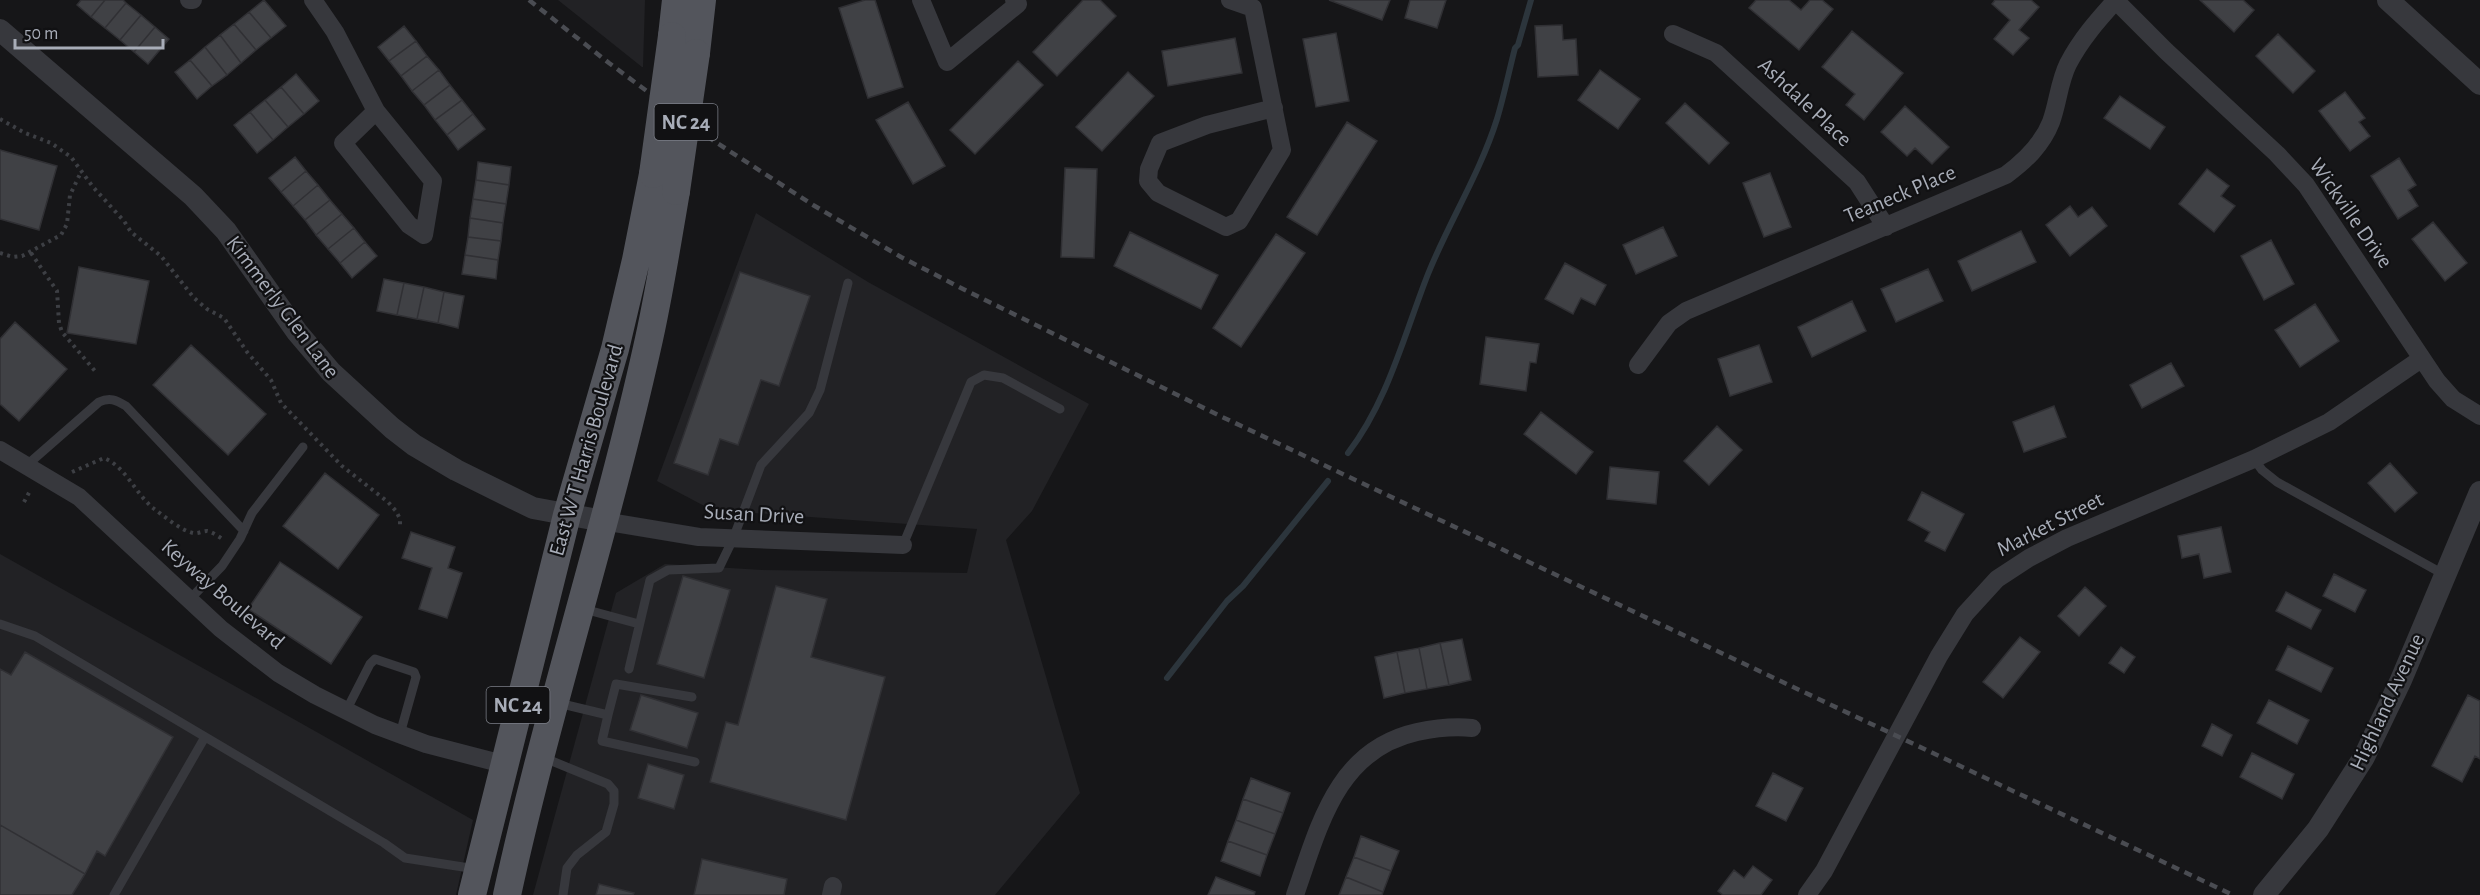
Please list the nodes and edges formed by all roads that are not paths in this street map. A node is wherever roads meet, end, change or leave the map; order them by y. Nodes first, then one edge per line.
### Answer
1 (314, 0) edge
2 (676, 0) edge
3 (702, 0) edge
4 (921, 0) edge
5 (1014, 0) edge
6 (1230, 0) edge
7 (2115, 0) edge
8 (2388, 0) edge
9 (1248, 2) edge
10 (0, 30) edge
11 (1673, 34) dead end
12 (2480, 84) edge
13 (1274, 108) junction
14 (375, 111) junction
15 (1886, 227) junction
16 (848, 283) dead end
17 (2421, 359) junction
18 (1638, 365) dead end
19 (1060, 409) dead end
20 (2480, 416) edge
21 (303, 447) dead end
22 (0, 450) edge
23 (2254, 459) junction
24 (27, 465) junction
25 (2480, 492) edge
26 (567, 515) junction
27 (603, 521) junction
28 (244, 531) junction
29 (733, 539) junction
30 (903, 545) joint
31 (2445, 575) junction
32 (189, 600) junction
33 (581, 608) junction
34 (0, 624) edge
35 (639, 624) junction
36 (629, 669) dead end
37 (692, 698) dead end
38 (555, 703) junction
39 (346, 711) junction
40 (608, 715) junction
41 (1472, 728) dead end
42 (400, 734) junction
43 (205, 737) junction
44 (540, 756) junction
45 (695, 762) dead end
46 (503, 764) junction
47 (474, 882) edge
48 (114, 895) edge
49 (507, 895) edge
50 (563, 895) edge
51 (1295, 895) edge
52 (1807, 895) edge
53 (2264, 895) edge

1 - 14 street
2 - 26 main road, East W T Harris Boulevard / NC 24, bridge
3 - 27 main road, East W T Harris Boulevard / NC 24, bridge
4 - 5 street
6 - 9 street
7 - 15 street, Teaneck Place
7 - 17 street, Wickville Drive
8 - 12 street
9 - 13 street
10 - 26 street, Kimmerly Glen Lane
11 - 15 street, Ashdale Place
13 - 13 street
14 - 14 street
15 - 18 street, Teaneck Place
16 - 29 lane
17 - 20 street, Wickville Drive
17 - 23 street, Market Street
19 - 30 lane
21 - 28 lane
22 - 24 street, Keyway Boulevard
23 - 31 lane
23 - 52 street, Market Street
24 - 28 lane
24 - 32 street, Keyway Boulevard
25 - 31 street, Highland Avenue
26 - 27 street, Kimmerly Glen Lane
26 - 46 main road, East W T Harris Boulevard / NC 24
27 - 29 street, Susan Drive
27 - 33 main road, East W T Harris Boulevard / NC 24
28 - 32 lane
29 - 30 street, Susan Drive
29 - 35 lane
31 - 53 street, Highland Avenue
32 - 39 street, Keyway Boulevard
33 - 35 lane
33 - 38 main road, East W T Harris Boulevard / NC 24
34 - 43 lane
35 - 36 lane
37 - 40 lane
38 - 40 lane
38 - 44 main road, East W T Harris Boulevard / NC 24
39 - 42 street, Keyway Boulevard
39 - 42 lane
40 - 45 lane
41 - 51 street
42 - 46 street, Keyway Boulevard
43 - 47 lane
43 - 48 lane
44 - 49 main road, East W T Harris Boulevard / NC 24
44 - 50 lane
46 - 47 main road, East W T Harris Boulevard / NC 24

